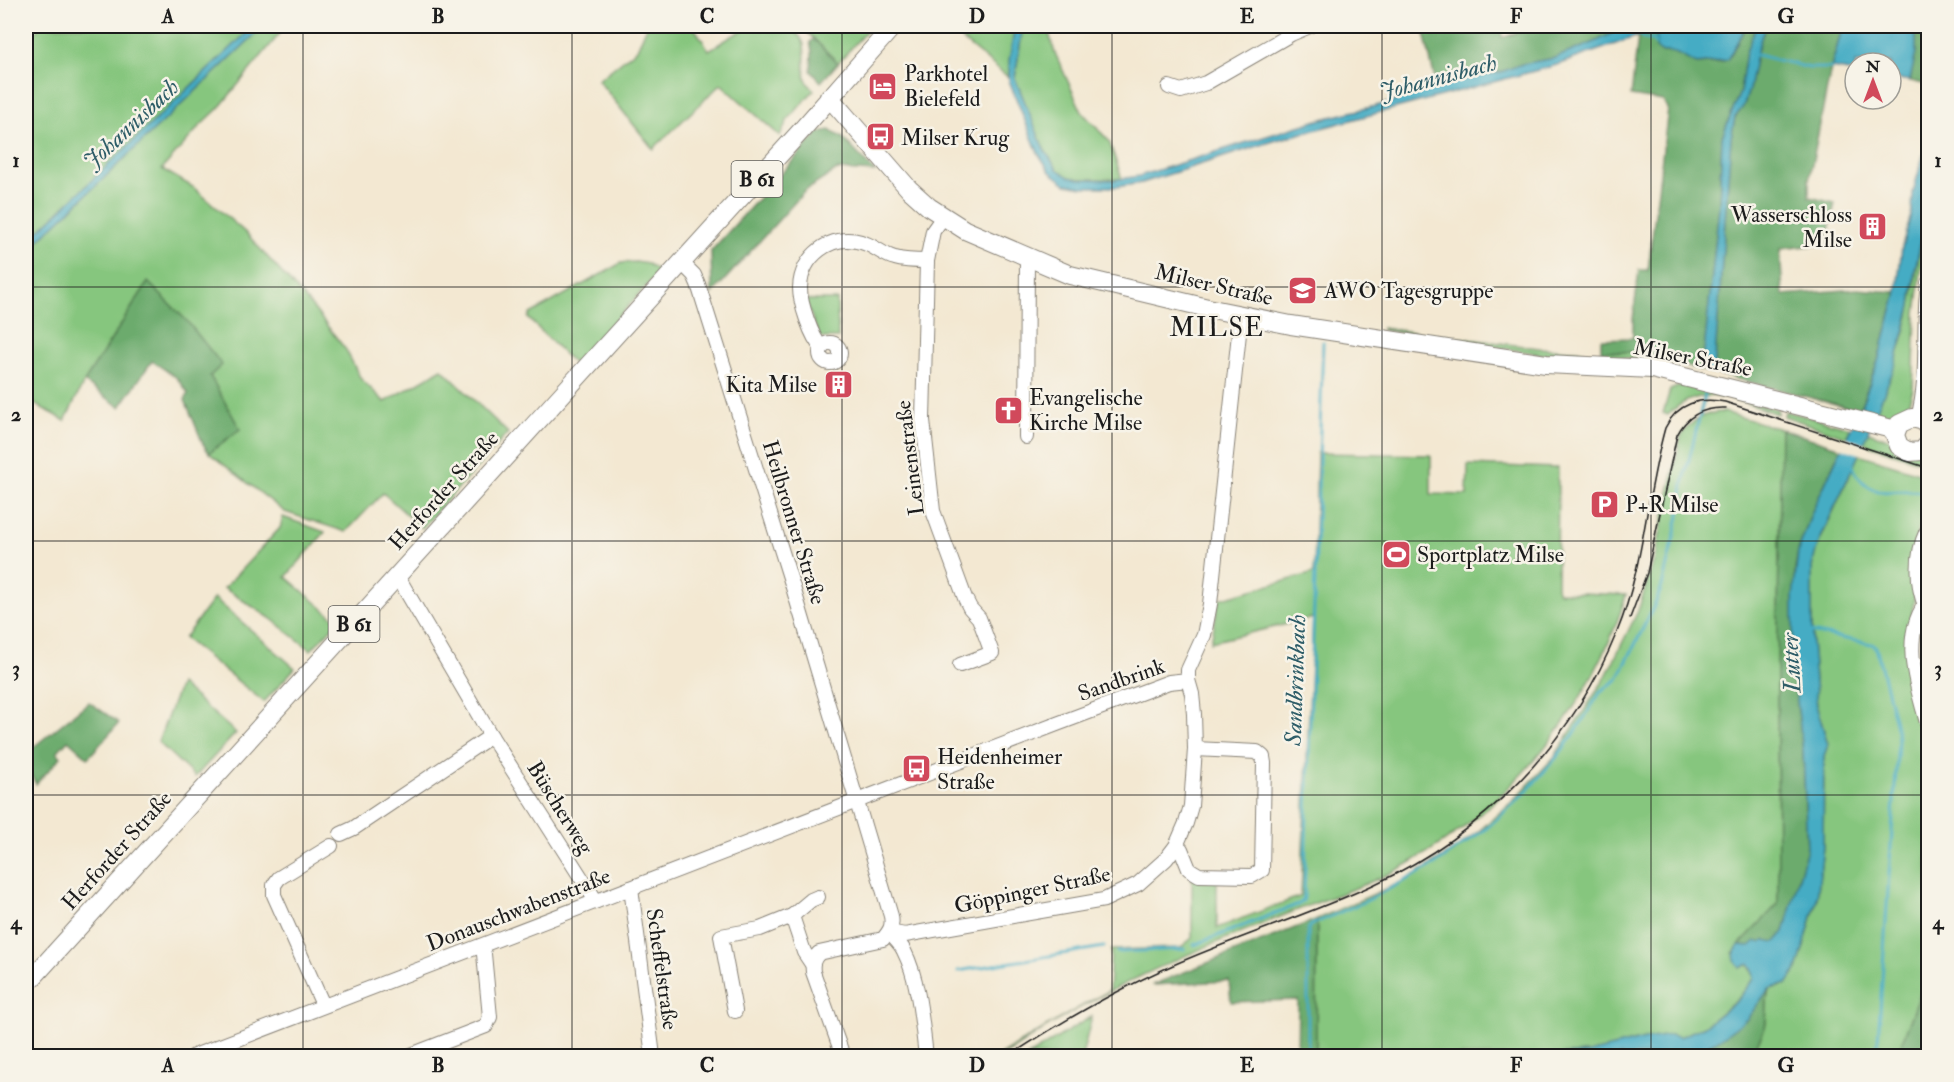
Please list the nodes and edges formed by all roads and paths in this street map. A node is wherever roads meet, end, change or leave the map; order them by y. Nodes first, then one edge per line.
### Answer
1 (893, 26) edge
2 (1310, 26) edge
3 (1288, 30) edge
4 (1169, 87) dead end
5 (829, 98) junction
6 (943, 217) junction
7 (1027, 257) junction
8 (927, 261) junction
9 (682, 263) junction
10 (1928, 288) edge
11 (1241, 315) junction
12 (822, 348) dead end
13 (1923, 422) edge
14 (1890, 428) junction
15 (1026, 437) dead end
16 (1929, 444) edge
17 (1929, 533) edge
18 (396, 578) junction
19 (1928, 605) edge
20 (960, 665) dead end
21 (1188, 680) junction
22 (1929, 726) edge
23 (492, 736) junction
24 (1195, 749) junction
25 (857, 800) junction
26 (341, 834) dead end
27 (331, 846) dead end
28 (1176, 846) junction
29 (631, 888) junction
30 (818, 897) dead end
31 (596, 901) junction
32 (792, 916) junction
33 (889, 932) junction
34 (481, 946) junction
35 (812, 964) junction
36 (26, 985) edge
37 (323, 1005) junction
38 (735, 1011) dead end
39 (411, 1054) dead end
40 (195, 1056) edge
41 (653, 1056) edge
42 (843, 1056) edge
43 (926, 1056) edge

1 - 5 main road, Herforder Straße / B 61
2 - 3 street
3 - 4 street
5 - 6 main road, Milser Straße
5 - 9 main road, Herforder Straße / B 61
6 - 7 main road, Milser Straße
6 - 8 street, Leinenstraße
7 - 11 main road, Milser Straße
7 - 15 street
8 - 12 street
8 - 20 street, Leinenstraße
9 - 18 main road, Herforder Straße / B 61
9 - 25 street, Heilbronner Straße
10 - 13 street
11 - 14 main road, Milser Straße
11 - 21 street, Sandbrink
13 - 14 main road
14 - 16 main road
17 - 19 main road
18 - 23 street, Büscherweg
18 - 36 main road, Herforder Straße / B 61
19 - 22 street
21 - 24 street, Göppinger Straße
21 - 25 street, Sandbrink
23 - 26 street
23 - 31 street, Büscherweg
24 - 28 street, Göppinger Straße
24 - 28 street
25 - 29 street, Donauschwabenstraße
25 - 33 street
27 - 37 street
28 - 33 street, Göppinger Straße
29 - 31 street, Donauschwabenstraße
29 - 41 street, Scheffelstraße
30 - 32 street
31 - 34 street, Donauschwabenstraße
32 - 35 street
32 - 38 street
33 - 35 street
33 - 43 street
34 - 37 street, Donauschwabenstraße
34 - 39 street
35 - 42 street
37 - 40 street, Donauschwabenstraße

